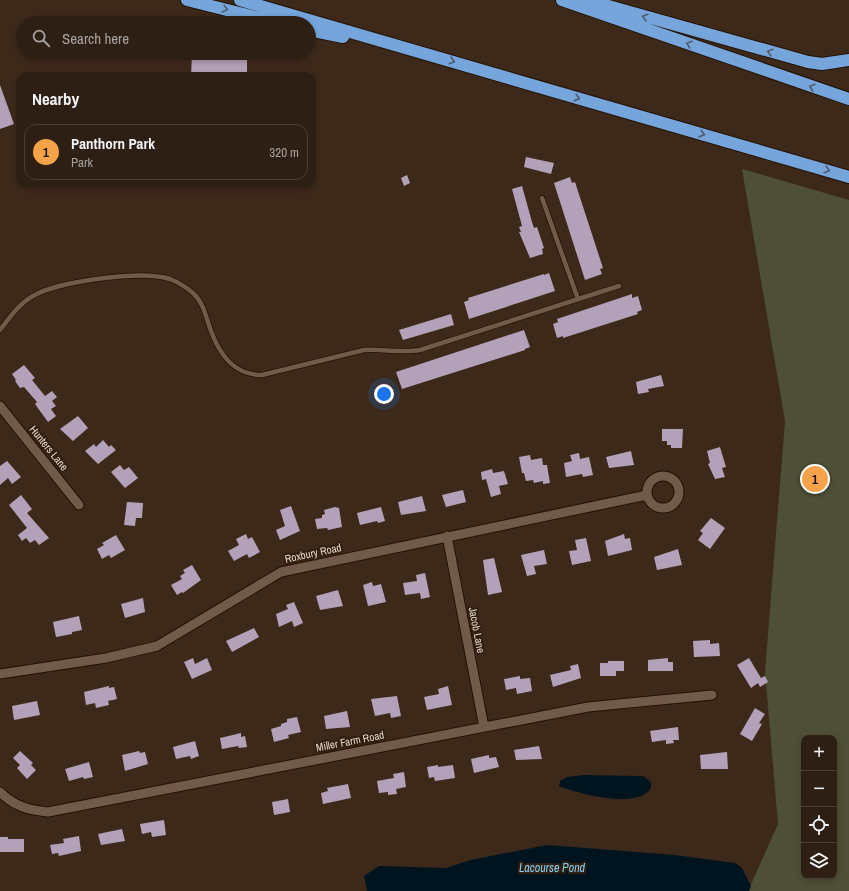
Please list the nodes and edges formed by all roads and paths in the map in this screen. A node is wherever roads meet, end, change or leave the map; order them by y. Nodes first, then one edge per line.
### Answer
1 (187, 0) edge
2 (240, 0) edge
3 (562, 0) edge
4 (587, 0) edge
5 (251, 16) edge
6 (295, 16) edge
7 (316, 22) edge
8 (316, 31) edge
9 (426, 54) junction
10 (849, 60) edge
11 (849, 100) edge
12 (849, 176) edge
13 (542, 198) dead end
14 (619, 286) dead end
15 (578, 299) junction
16 (0, 330) edge
17 (0, 406) edge
18 (647, 495) dead end
19 (79, 505) dead end
20 (447, 536) junction
21 (0, 674) edge
22 (712, 695) dead end
23 (484, 727) junction
24 (0, 792) edge

1 -> 5 highway
2 - 6 highway
11 -> 3 highway
10 -> 4 highway
7 - 9 highway
8 - 9 highway
9 -> 12 highway
13 - 15 lane
14 - 15 lane
15 - 16 lane
17 - 19 street, Hunters Lane
18 - 20 street, Roxbury Road
20 - 21 street, Roxbury Road
20 - 23 street, Jacob Lane
22 - 23 street, Miller Farm Road
23 - 24 street, Miller Farm Road

